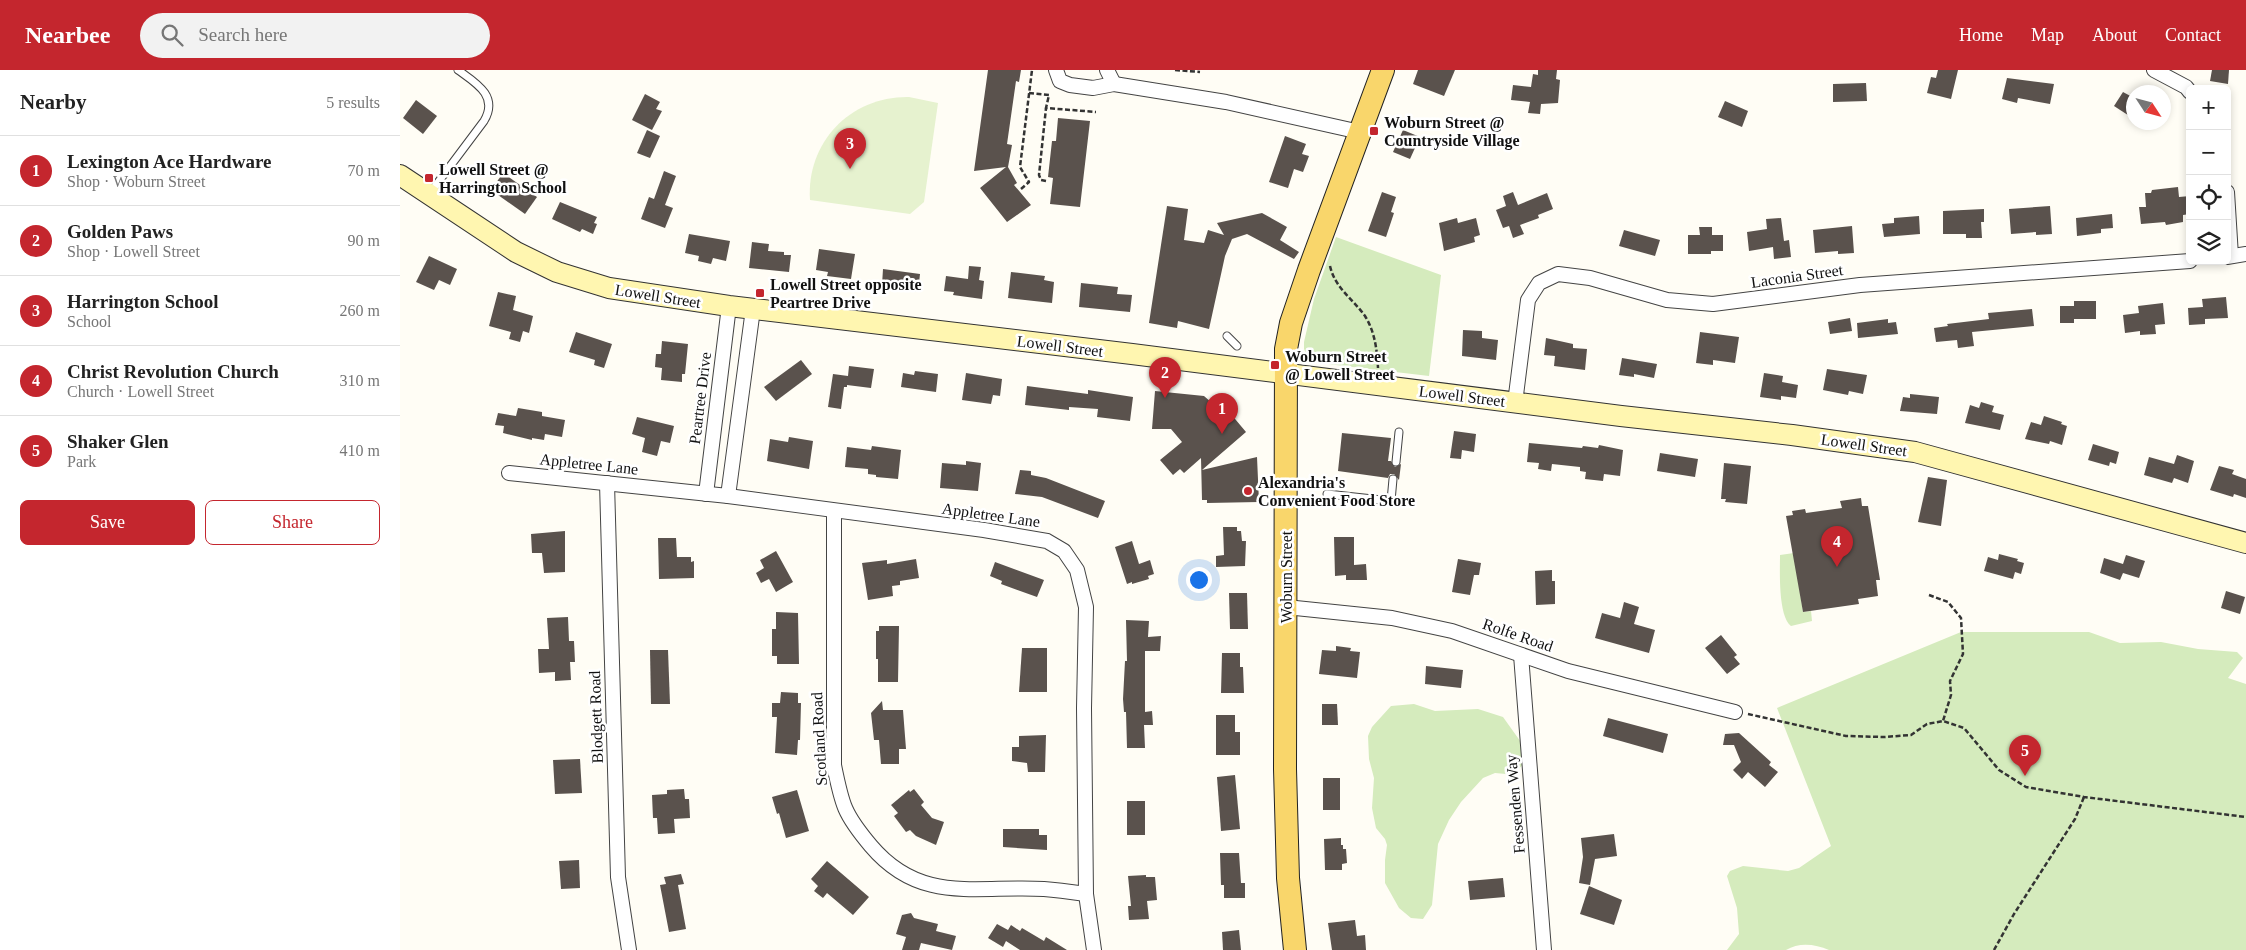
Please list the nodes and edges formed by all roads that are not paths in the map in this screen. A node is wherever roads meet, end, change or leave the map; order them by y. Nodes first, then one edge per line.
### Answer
1 (458, 70) edge
2 (1056, 70) edge
3 (1107, 70) edge
4 (1383, 70) edge
5 (2160, 72) edge
6 (1114, 84) junction
7 (2186, 87) edge
8 (1360, 132) junction
9 (400, 174) edge
10 (429, 193) junction
11 (2246, 254) edge
12 (2231, 257) edge
13 (2186, 261) edge
14 (729, 306) junction
15 (753, 309) junction
16 (1227, 336) dead end
17 (1237, 346) dead end
18 (1285, 374) junction
19 (1515, 403) junction
20 (1399, 432) dead end
21 (1396, 462) dead end
22 (509, 473) dead end
23 (1393, 479) dead end
24 (607, 483) junction
25 (706, 494) junction
26 (1327, 494) dead end
27 (728, 496) junction
28 (834, 511) junction
29 (2246, 543) edge
30 (1286, 607) junction
31 (1521, 655) junction
32 (1735, 712) road end
33 (1086, 894) junction
34 (628, 950) edge
35 (1094, 950) edge
36 (1296, 950) edge
37 (1544, 950) edge

1 - 10 lane
2 - 6 street
3 - 6 street
4 - 8 main road, Woburn Street
5 - 7 street
6 - 8 street
8 - 18 main road, Woburn Street
9 - 10 main road, Lowell Street
10 - 14 main road, Lowell Street
11 - 12 street
13 - 19 street, Laconia Street
14 - 15 main road, Lowell Street
14 - 25 street, Peartree Drive
15 - 18 main road, Lowell Street
15 - 27 street
16 - 17 lane
18 - 19 main road, Lowell Street
18 - 30 main road, Woburn Street
19 - 29 main road, Lowell Street
20 - 21 lane
22 - 24 street, Appletree Lane
23 - 26 lane
24 - 25 street, Appletree Lane
24 - 34 street, Blodgett Road
25 - 27 street, Appletree Lane
27 - 28 street, Appletree Lane
28 - 33 street, Scotland Road
28 - 33 street, Appletree Lane
30 - 31 street, Rolfe Road
30 - 36 main road, Woburn Street
31 - 32 street, Rolfe Road
31 - 37 street, Fessenden Way
33 - 35 street, Appletree Lane

